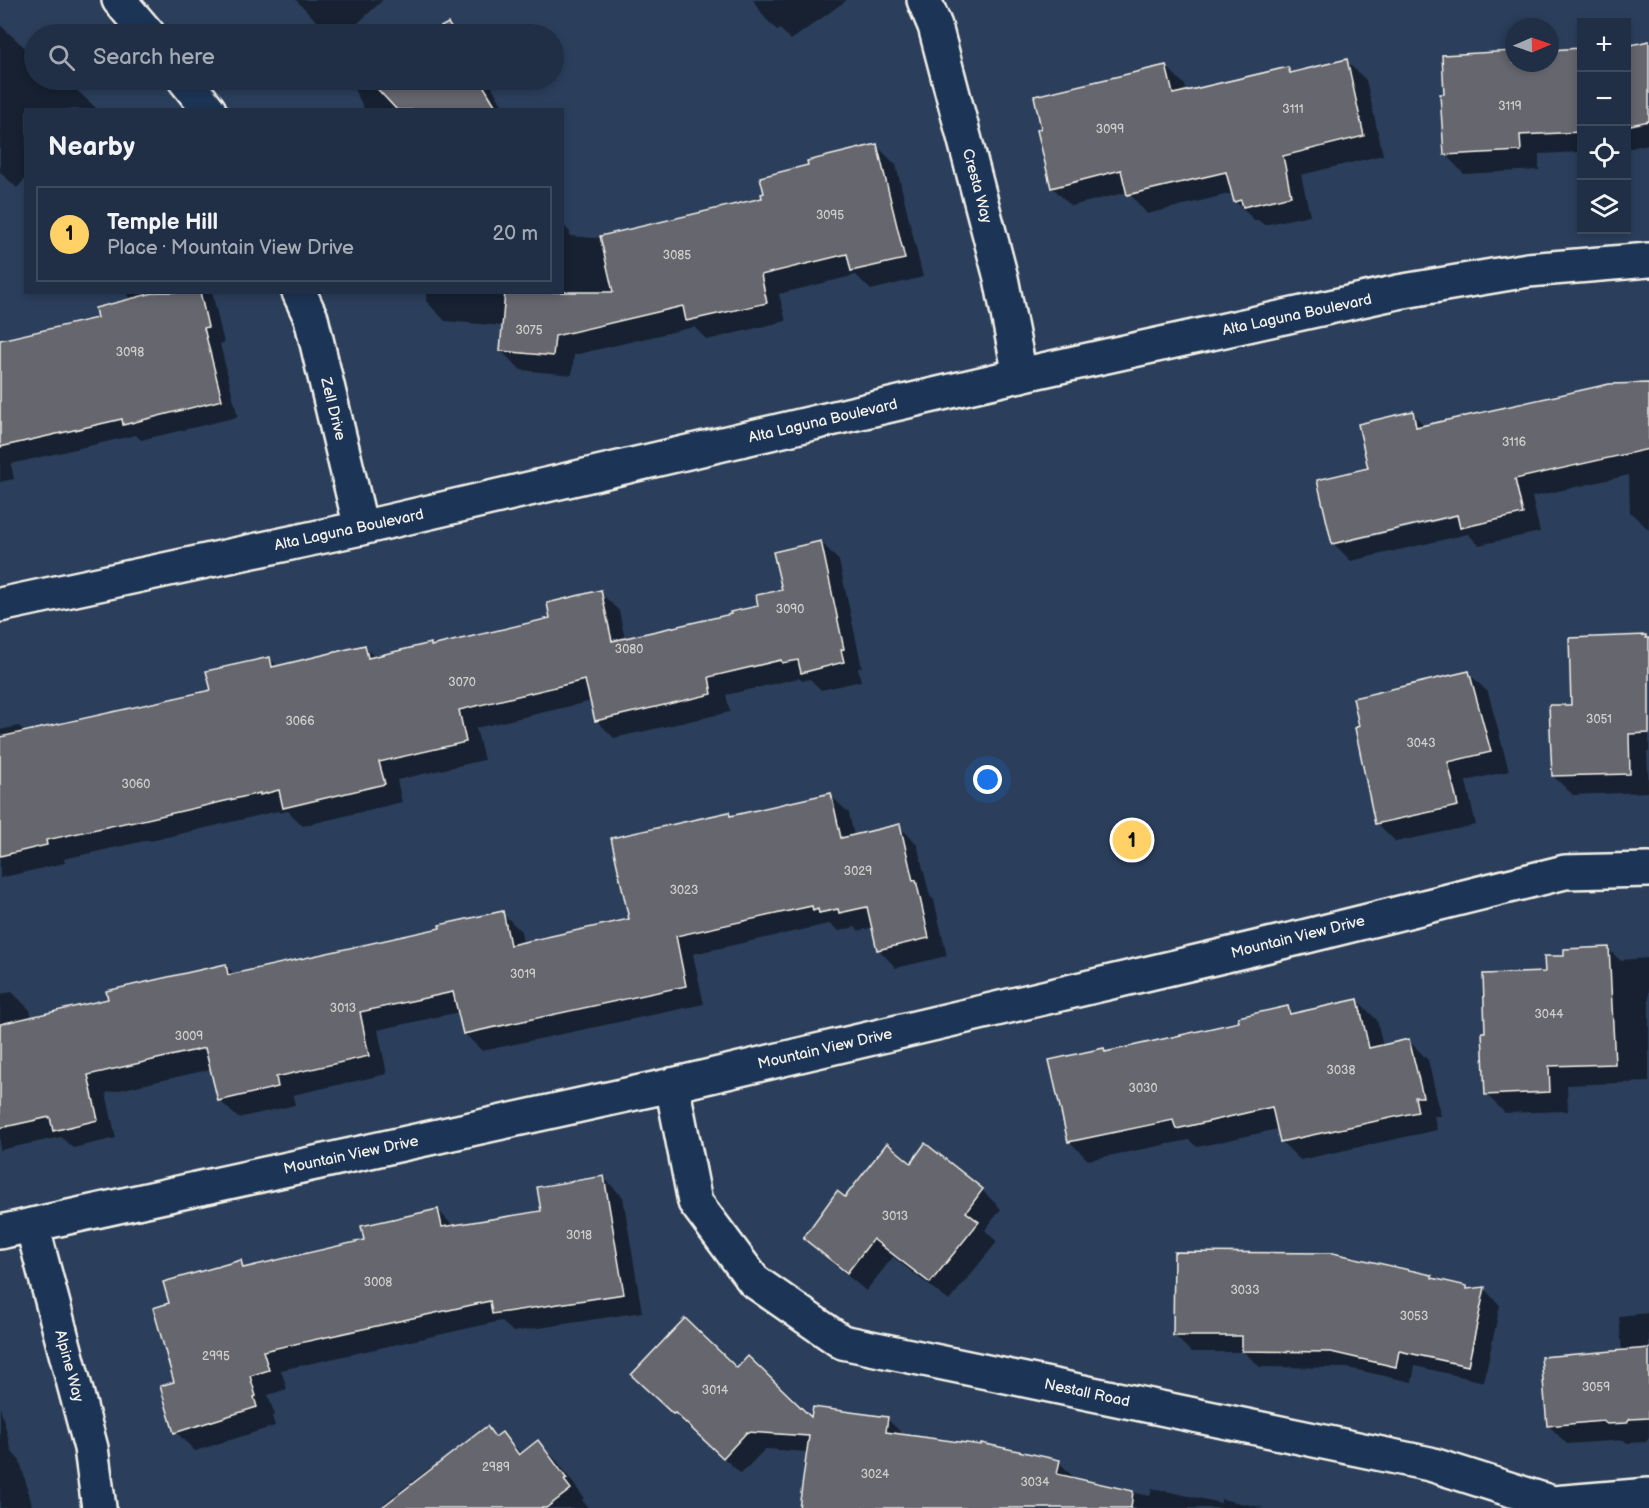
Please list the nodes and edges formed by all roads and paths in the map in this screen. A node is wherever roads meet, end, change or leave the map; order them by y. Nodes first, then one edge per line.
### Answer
1 (119, 0) edge
2 (924, 0) edge
3 (139, 24) edge
4 (192, 90) edge
5 (207, 108) edge
6 (1649, 260) edge
7 (301, 294) edge
8 (1020, 375) junction
9 (361, 528) junction
10 (0, 605) edge
11 (1649, 870) edge
12 (672, 1085) junction
13 (32, 1225) junction
14 (0, 1232) edge
15 (1649, 1495) edge
16 (99, 1508) edge

1 - 3 street
2 - 8 street, Cresta Way
4 - 5 street
6 - 8 street, Alta Laguna Boulevard
7 - 9 street, Zell Drive
8 - 9 street, Alta Laguna Boulevard
9 - 10 street, Alta Laguna Boulevard
11 - 12 street, Mountain View Drive
12 - 13 street, Mountain View Drive
12 - 15 street, Nestall Road
13 - 14 street, Mountain View Drive
13 - 16 street, Alpine Way

